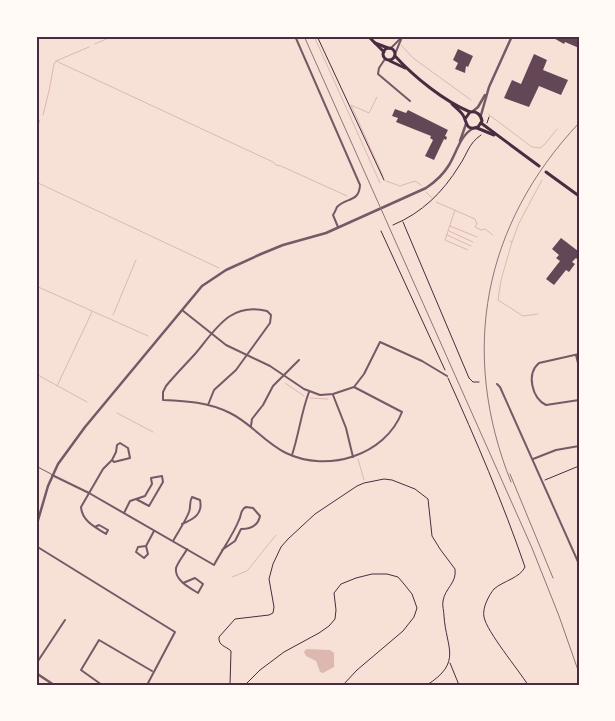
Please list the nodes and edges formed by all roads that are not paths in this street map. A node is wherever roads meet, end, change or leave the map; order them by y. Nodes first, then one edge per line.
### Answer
1 (295, 36) edge
2 (368, 36) edge
3 (512, 36) edge
4 (376, 42) junction
5 (389, 49) junction
6 (384, 52) junction
7 (395, 55) junction
8 (387, 59) junction
9 (408, 69) junction
10 (489, 87) junction
11 (446, 98) junction
12 (410, 101) dead end
13 (470, 112) junction
14 (481, 117) junction
15 (465, 118) junction
16 (481, 123) junction
17 (466, 124) junction
18 (474, 128) junction
19 (502, 139) junction
20 (459, 144) junction
21 (538, 166) dead end
22 (546, 172) dead end
23 (579, 196) edge
24 (338, 227) junction
25 (182, 310) junction
26 (211, 334) junction
27 (247, 355) junction
28 (578, 355) edge
29 (299, 360) dead end
30 (579, 367) edge
31 (285, 375) junction
32 (447, 376) road end
33 (497, 384) dead end
34 (354, 388) junction
35 (309, 392) junction
36 (333, 394) junction
37 (579, 400) edge
38 (208, 405) junction
39 (251, 426) junction
40 (579, 446) edge
41 (292, 456) junction
42 (352, 457) junction
43 (533, 459) junction
44 (112, 460) junction
45 (36, 466) edge
46 (52, 475) junction
47 (89, 493) junction
48 (136, 499) junction
49 (124, 513) junction
50 (182, 524) junction
51 (236, 526) junction
52 (36, 527) edge
53 (94, 527) junction
54 (241, 529) junction
55 (154, 531) junction
56 (173, 541) junction
57 (36, 546) edge
58 (146, 546) junction
59 (187, 549) junction
60 (222, 550) junction
61 (579, 564) edge
62 (183, 584) junction
63 (66, 620) dead end
64 (36, 664) edge
65 (153, 672) junction
66 (36, 673) edge
67 (54, 685) edge
68 (102, 685) edge
69 (147, 685) edge

1 - 24 street
2 - 4 main road
3 - 10 street
4 - 5 main road
4 - 6 main road
5 - 6 main road
5 - 7 main road
5 - 7 street
6 - 8 main road
7 - 8 main road
7 - 9 main road
8 - 9 main road
8 - 12 street
9 - 11 main road
10 - 13 street
10 - 14 street
11 - 13 main road
11 - 15 main road
13 - 14 main road
13 - 15 main road
14 - 16 main road
15 - 17 main road
16 - 18 main road
16 - 19 main road
17 - 18 main road
17 - 20 street
18 - 19 main road
18 - 20 street
19 - 21 main road
20 - 24 street
22 - 23 main road
24 - 25 street
25 - 26 street
25 - 46 street
26 - 27 street
26 - 27 street
26 - 38 street
27 - 31 street
27 - 38 street
28 - 30 street
28 - 37 street
29 - 31 street
31 - 35 street
31 - 39 street
32 - 34 street
33 - 43 street
34 - 36 street
34 - 42 street
35 - 36 street
35 - 41 street
36 - 42 street
38 - 39 street
39 - 41 street
40 - 43 street
41 - 42 street
43 - 61 street
44 - 44 street
44 - 47 street
45 - 46 lane
46 - 47 street
46 - 52 street
47 - 49 street
47 - 53 street
48 - 48 street
48 - 49 street
49 - 55 street
50 - 50 street
50 - 56 street
51 - 54 street
51 - 54 street
51 - 60 street
53 - 53 street
54 - 60 street
55 - 56 street
55 - 58 street
56 - 59 street
57 - 65 street
58 - 58 street
59 - 60 street
59 - 62 street
62 - 62 street
63 - 64 street
65 - 68 street
65 - 69 street
66 - 67 street

